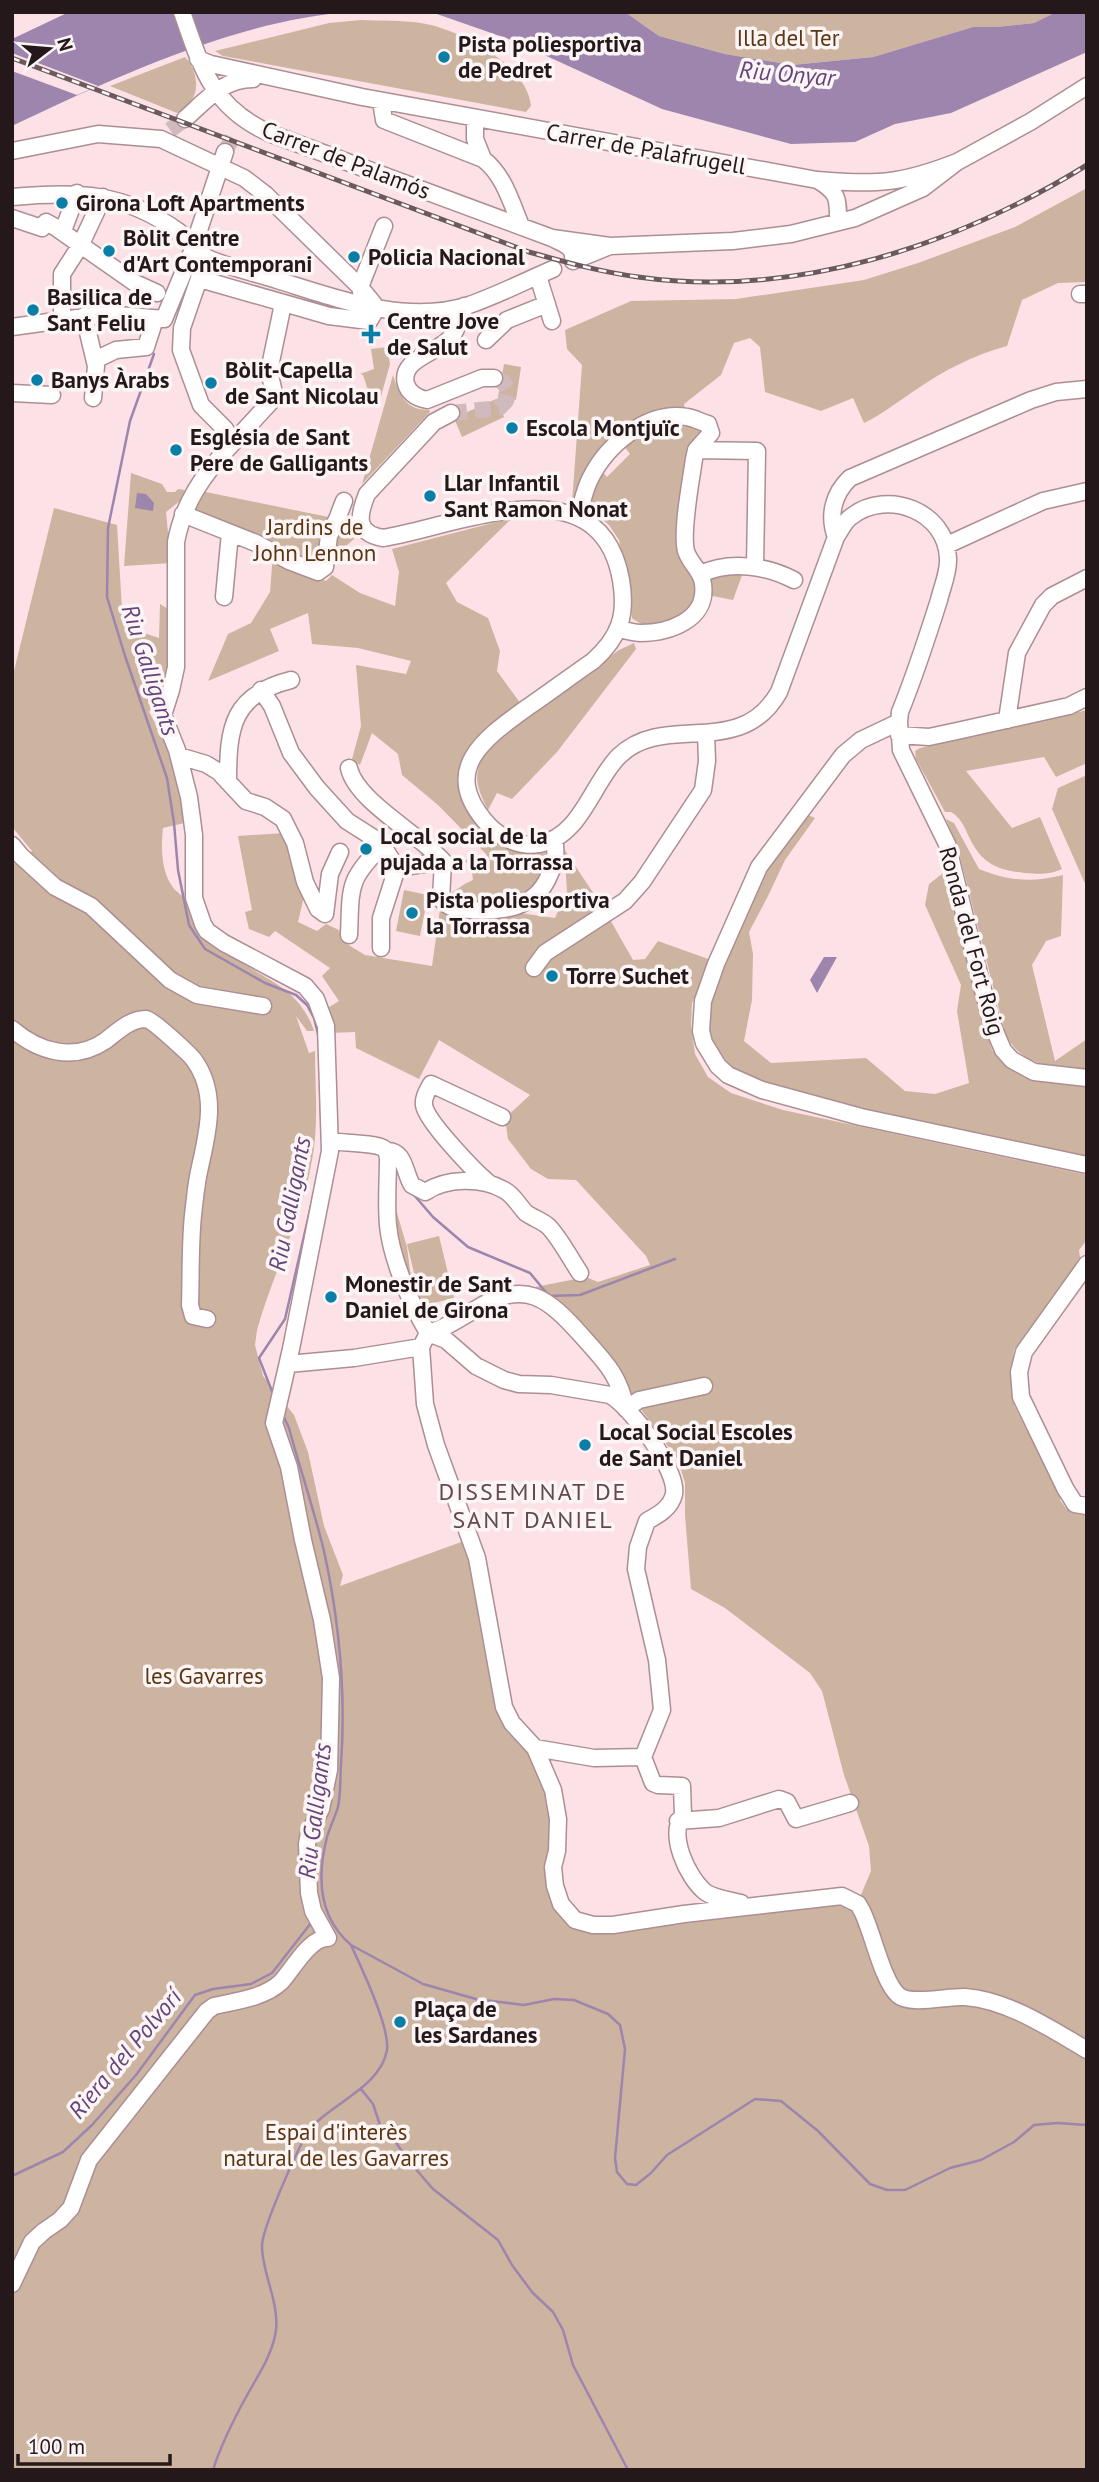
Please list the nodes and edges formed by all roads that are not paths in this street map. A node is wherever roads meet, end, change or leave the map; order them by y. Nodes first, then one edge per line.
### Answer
1 (182, 12) edge
2 (197, 57) junction
3 (291, 82) junction
4 (1087, 86) edge
5 (216, 91) junction
6 (381, 101) junction
7 (475, 119) junction
8 (242, 120) junction
9 (234, 135) tunnel mouth
10 (475, 139) junction
11 (12, 150) edge
12 (462, 150) junction
13 (225, 152) tunnel mouth
14 (483, 159) junction
15 (957, 162) junction
16 (219, 168) junction
17 (817, 180) junction
18 (77, 193) junction
19 (12, 197) edge
20 (103, 197) junction
21 (14, 219) edge
22 (838, 222) junction
23 (384, 226) dead end
24 (521, 226) junction
25 (71, 238) junction
26 (552, 238) junction
27 (194, 245) junction
28 (610, 246) junction
29 (206, 258) junction
30 (200, 279) junction
31 (360, 288) junction
32 (157, 293) dead end
33 (283, 304) junction
34 (547, 304) junction
35 (357, 305) junction
36 (464, 306) junction
37 (377, 308) junction
38 (84, 316) junction
39 (62, 319) junction
40 (158, 319) junction
41 (552, 321) dead end
42 (12, 327) edge
43 (486, 340) dead end
44 (95, 359) junction
45 (494, 378) dead end
46 (1087, 389) edge
47 (12, 393) edge
48 (52, 395) dead end
49 (93, 398) dead end
50 (451, 413) tunnel mouth
51 (229, 447) junction
52 (696, 450) junction
53 (1087, 491) edge
54 (340, 511) dead end
55 (183, 514) junction
56 (578, 516) junction
57 (230, 533) junction
58 (836, 537) junction
59 (947, 545) junction
60 (755, 567) junction
61 (701, 574) junction
62 (1087, 578) edge
63 (794, 580) dead end
64 (224, 597) dead end
65 (618, 629) junction
66 (291, 680) dead end
67 (261, 690) junction
68 (1087, 696) edge
69 (1007, 720) junction
70 (899, 729) junction
71 (706, 733) junction
72 (178, 756) junction
73 (349, 768) dead end
74 (228, 782) junction
75 (554, 839) junction
76 (12, 845) edge
77 (383, 845) junction
78 (340, 852) dead end
79 (443, 861) junction
80 (397, 868) junction
81 (349, 935) dead end
82 (381, 948) dead end
83 (534, 968) dead end
84 (263, 1006) dead end
85 (12, 1029) edge
86 (1087, 1078) edge
87 (502, 1117) dead end
88 (330, 1141) junction
89 (386, 1151) junction
90 (1087, 1165) edge
91 (490, 1184) junction
92 (1087, 1264) edge
93 (580, 1273) dead end
94 (207, 1319) dead end
95 (424, 1340) junction
96 (285, 1374) junction
97 (704, 1386) dead end
98 (626, 1409) junction
99 (1081, 1505) edge
100 (535, 1748) junction
101 (643, 1757) junction
102 (849, 1804) dead end
103 (678, 1821) junction
104 (781, 1904) junction
105 (1087, 2050) edge
106 (12, 2284) edge

1 - 2 street
2 - 3 street
2 - 5 street, Carrer de Palamós
2 - 5 street
3 - 5 street
3 - 6 street, Carrer de Palafrugell
4 - 15 street
5 - 8 street, Carrer de Palamós
6 - 7 street, Carrer de Palafrugell
6 - 12 street
7 - 10 street
7 - 17 street, Carrer de Palafrugell
8 - 9 street
8 - 24 street, Carrer de Palamós
10 - 12 street
10 - 14 street
11 - 16 street
12 - 14 street
13 - 16 street
14 - 24 street
15 - 17 street, Carrer de Palafrugell
15 - 22 street
16 - 27 street
16 - 31 street
17 - 22 street
18 - 19 street
18 - 20 street
18 - 25 street
20 - 25 street
20 - 27 street
21 - 25 street
22 - 28 street
23 - 31 street
24 - 26 street, Carrer de Palamós
25 - 32 street
25 - 39 street
26 - 28 street
26 - 28 street
27 - 29 street
27 - 40 street
29 - 30 street
29 - 35 street
30 - 33 street
30 - 51 street
31 - 35 street
31 - 37 street
33 - 37 street
33 - 51 street
34 - 36 street
34 - 41 street
34 - 43 street
35 - 37 street
36 - 37 street
36 - 45 street
38 - 39 street
38 - 40 street
38 - 44 street
39 - 42 street
40 - 44 street
44 - 49 street
46 - 58 street
47 - 48 street
50 - 56 street
51 - 55 street
52 - 56 street
52 - 60 street
52 - 61 street
53 - 59 street
54 - 57 street
55 - 57 street
55 - 72 street
56 - 65 street
57 - 64 street
58 - 59 street
58 - 71 street
59 - 70 street
60 - 61 street
60 - 63 street
61 - 65 street
62 - 69 street
65 - 75 street
66 - 67 street
67 - 74 street
67 - 77 street
68 - 69 street
69 - 70 street
70 - 86 street, Ronda del Fort Roig
70 - 90 street
71 - 75 street
71 - 83 street
72 - 74 street
72 - 88 street
73 - 79 street
74 - 78 street
75 - 79 street
76 - 84 street
77 - 80 street
77 - 81 street
79 - 80 street
80 - 82 street
85 - 94 street
87 - 91 street
88 - 89 street
88 - 96 street
89 - 91 street
89 - 95 street
91 - 93 street
92 - 99 street
95 - 96 street
95 - 98 street
95 - 98 street
95 - 100 street
96 - 106 street
97 - 98 street
98 - 101 street
100 - 101 street
100 - 104 street
101 - 103 street
102 - 103 street
103 - 104 street
104 - 105 street

